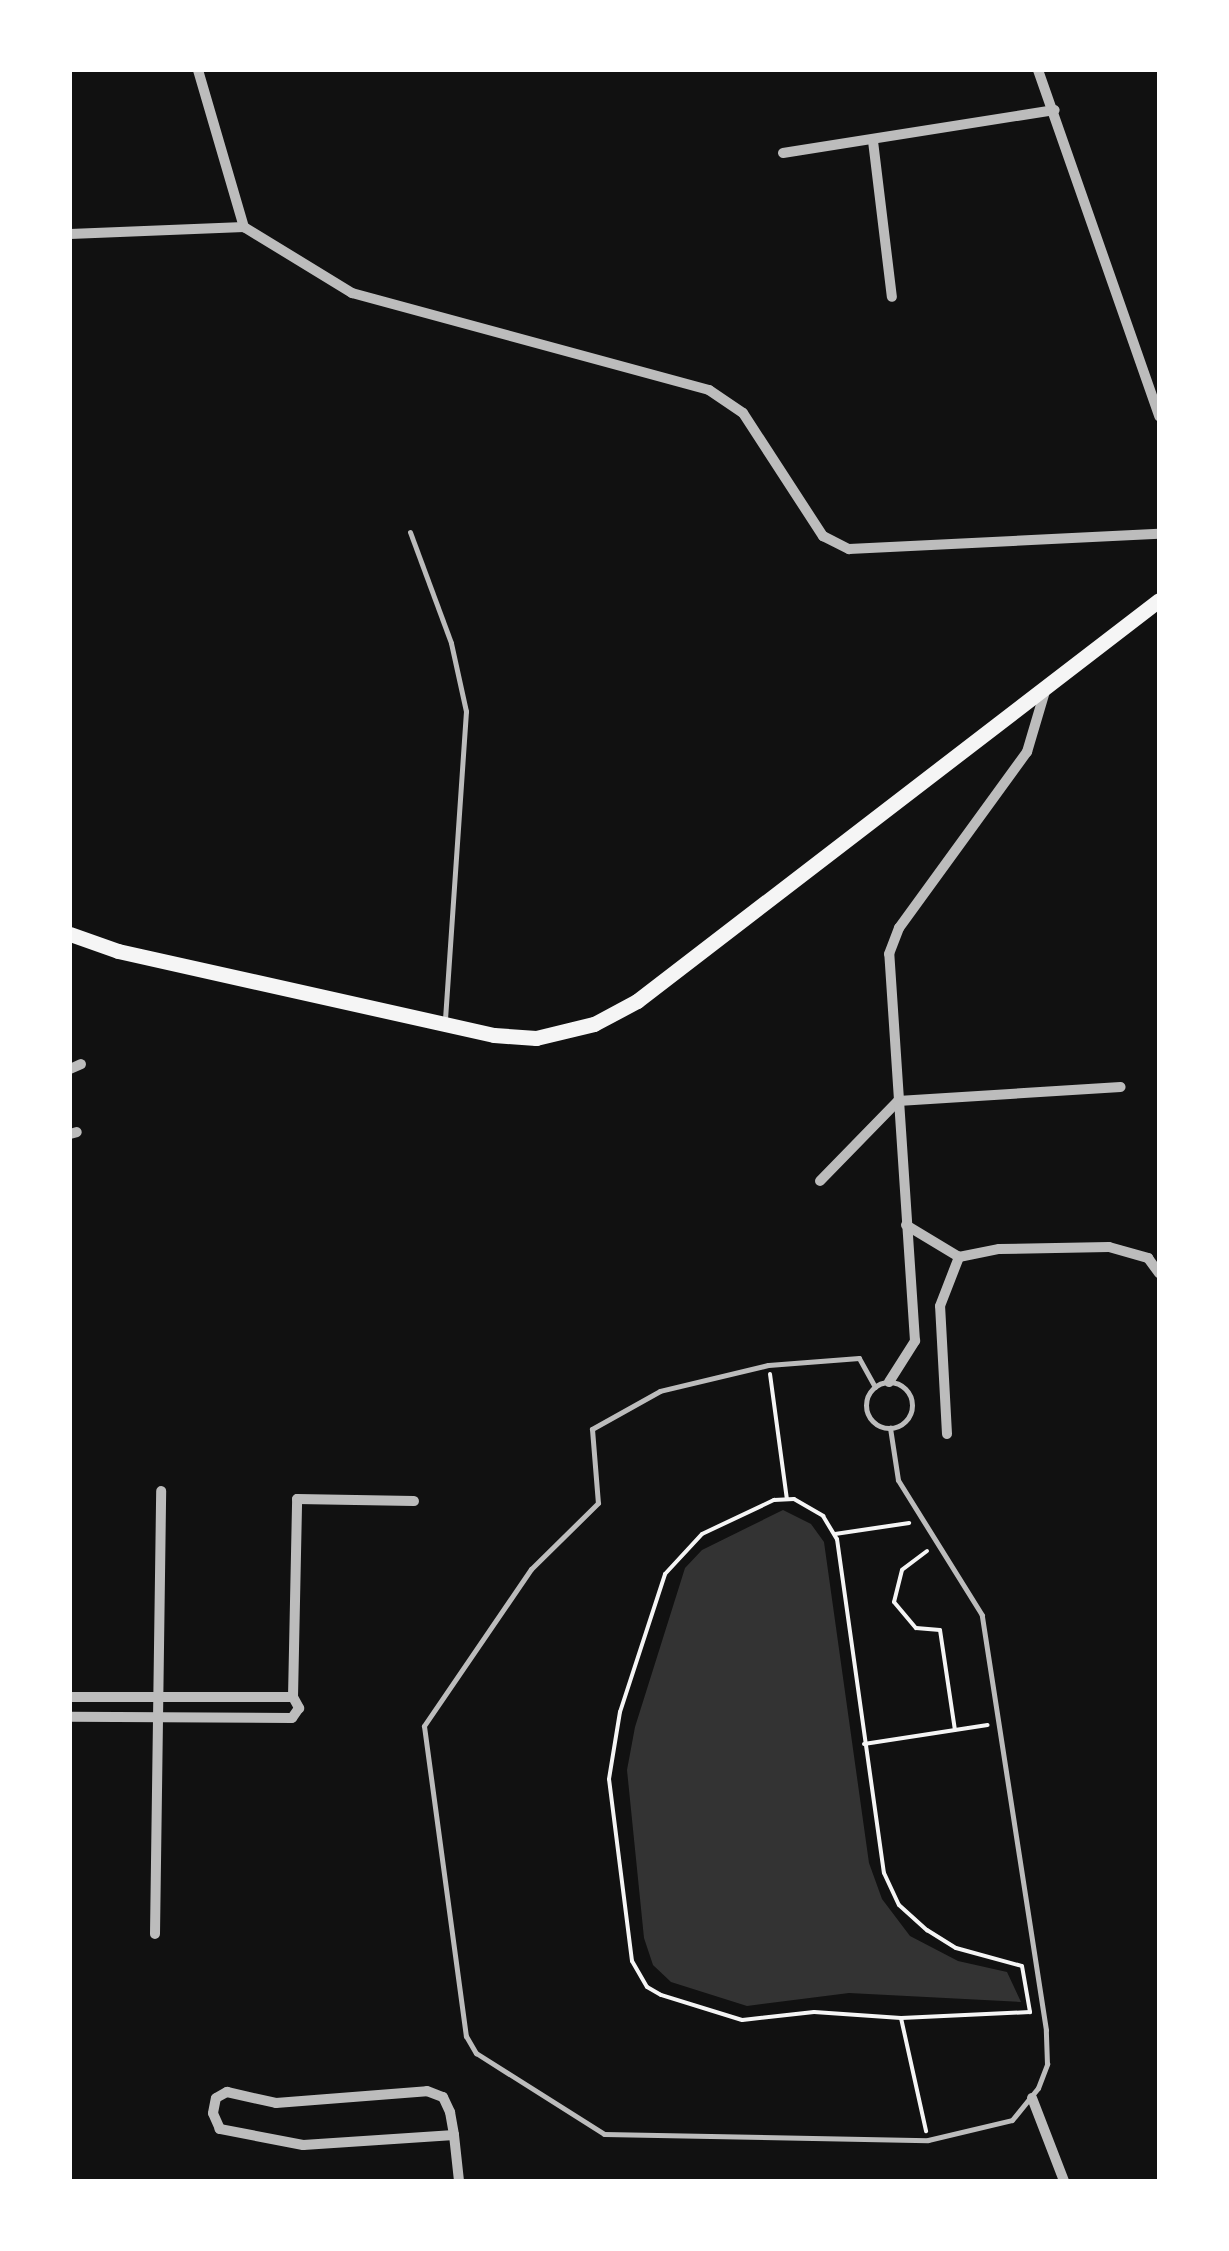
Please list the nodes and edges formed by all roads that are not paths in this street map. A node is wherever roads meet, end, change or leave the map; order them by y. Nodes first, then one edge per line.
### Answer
1 (198, 70) edge
2 (1038, 70) edge
3 (1055, 110) junction
4 (873, 141) junction
5 (783, 153) dead end
6 (244, 227) junction
7 (70, 234) edge
8 (892, 297) dead end
9 (1159, 416) edge
10 (410, 532) dead end
11 (1159, 534) edge
12 (1159, 600) edge
13 (1047, 682) junction
14 (70, 934) edge
15 (445, 1025) junction
16 (1121, 1087) dead end
17 (898, 1100) junction
18 (820, 1180) dead end
19 (906, 1225) junction
20 (959, 1256) junction
21 (1159, 1272) edge
22 (889, 1382) junction
23 (874, 1387) junction
24 (890, 1428) junction
25 (947, 1434) dead end
26 (161, 1490) dead end
27 (414, 1500) dead end
28 (70, 1697) edge
29 (158, 1697) junction
30 (293, 1697) junction
31 (70, 1717) edge
32 (158, 1717) junction
33 (155, 1934) dead end
34 (1032, 2098) junction
35 (454, 2135) junction
36 (459, 2181) edge
37 (1064, 2181) edge

1 - 6 street
2 - 3 street
3 - 4 street
3 - 9 street
4 - 5 street
4 - 8 street
6 - 7 street
6 - 11 street
10 - 15 lane
12 - 13 main road
13 - 15 main road
13 - 17 street
14 - 15 main road
16 - 17 street
17 - 18 street
17 - 19 street
19 - 20 street
19 - 22 street
20 - 21 street
20 - 25 street
22 - 23 lane
22 - 24 lane
23 - 24 lane
23 - 34 lane
24 - 34 lane
26 - 29 street
27 - 30 street
28 - 29 street
29 - 30 street
29 - 32 street
30 - 32 street
31 - 32 street
32 - 33 street
34 - 37 street
35 - 35 street
35 - 36 street

